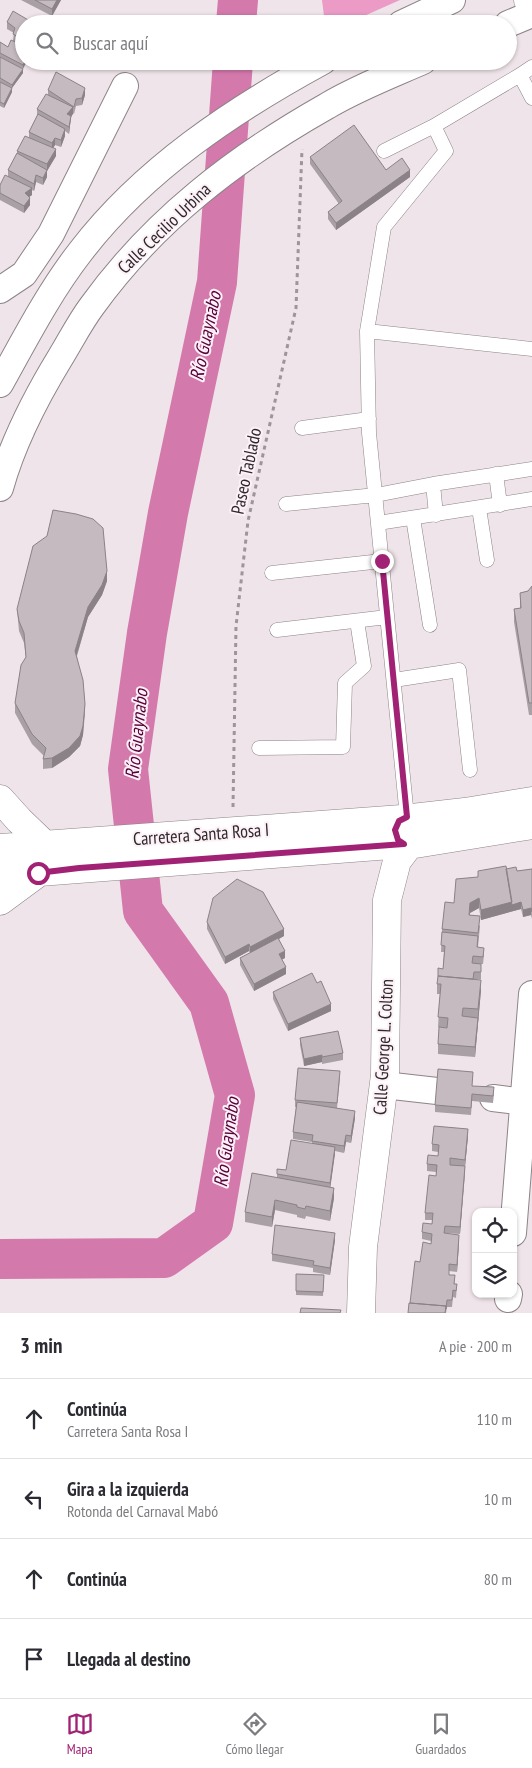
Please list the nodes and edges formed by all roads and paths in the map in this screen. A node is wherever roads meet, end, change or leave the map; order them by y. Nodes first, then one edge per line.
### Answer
1 (452, 0) edge
2 (528, 0) edge
3 (532, 7) edge
4 (532, 14) edge
5 (420, 15) edge
6 (517, 20) edge
7 (532, 67) edge
8 (308, 70) edge
9 (402, 70) edge
10 (520, 75) junction
11 (126, 86) dead end
12 (532, 98) edge
13 (434, 126) junction
14 (302, 144) dead end
15 (384, 151) dead end
16 (0, 290) edge
17 (366, 331) junction
18 (532, 349) edge
19 (0, 384) edge
20 (369, 420) junction
21 (302, 428) dead end
22 (532, 469) edge
23 (496, 474) junction
24 (433, 484) junction
25 (0, 488) edge
26 (376, 495) junction
27 (532, 500) edge
28 (286, 504) dead end
29 (500, 504) junction
30 (479, 508) junction
31 (436, 514) junction
32 (413, 518) junction
33 (378, 523) junction
34 (487, 560) dead end
35 (382, 561) junction
36 (272, 573) dead end
37 (387, 617) junction
38 (357, 621) junction
39 (430, 625) dead end
40 (277, 630) dead end
41 (394, 680) junction
42 (259, 748) dead end
43 (470, 770) dead end
44 (0, 799) edge
45 (532, 801) edge
46 (232, 807) dead end
47 (532, 825) edge
48 (408, 831) junction
49 (45, 844) junction
50 (0, 848) edge
51 (79, 855) junction
52 (38, 873) junction
53 (0, 875) edge
54 (0, 901) edge
55 (532, 994) edge
56 (384, 1085) junction
57 (437, 1091) edge
58 (493, 1098) edge
59 (524, 1102) junction
60 (524, 1190) edge
61 (517, 1217) edge
62 (361, 1313) edge

1 - 5 street
2 - 3 street
4 - 6 street
7 - 10 lane
8 - 19 street
9 - 25 street, Calle Cecilio Urbina
10 - 12 lane
10 - 13 lane
11 - 16 street
13 - 15 lane
13 - 17 lane
14 - 46 path, Paseo Tablado
17 - 18 lane
17 - 20 lane
20 - 21 lane
20 - 26 lane
22 - 23 lane
23 - 24 lane
23 - 29 lane
24 - 26 lane
24 - 31 lane
26 - 28 lane
26 - 33 lane
27 - 29 lane
29 - 30 lane
30 - 31 lane
30 - 34 lane
31 - 32 lane
32 - 33 lane
32 - 39 lane
33 - 35 lane
35 - 36 lane
35 - 37 lane
37 - 38 lane
37 - 41 lane
38 - 40 lane
38 - 42 lane
41 - 43 lane
41 - 48 lane
44 - 49 street
45 - 48 street, Carretera Santa Rosa I
47 - 48 street, Carretera Santa Rosa I
48 - 51 street, Carretera Santa Rosa I
48 - 56 street, Calle George L. Colton
49 - 50 street, Carretera Santa Rosa I
49 - 51 street, Carretera Santa Rosa I
51 - 52 street, Carretera Santa Rosa I
52 - 53 street, Carretera Santa Rosa I
52 - 54 street
55 - 59 street
56 - 57 street
56 - 62 street, Calle George L. Colton
58 - 59 street
59 - 60 street
60 - 61 street

